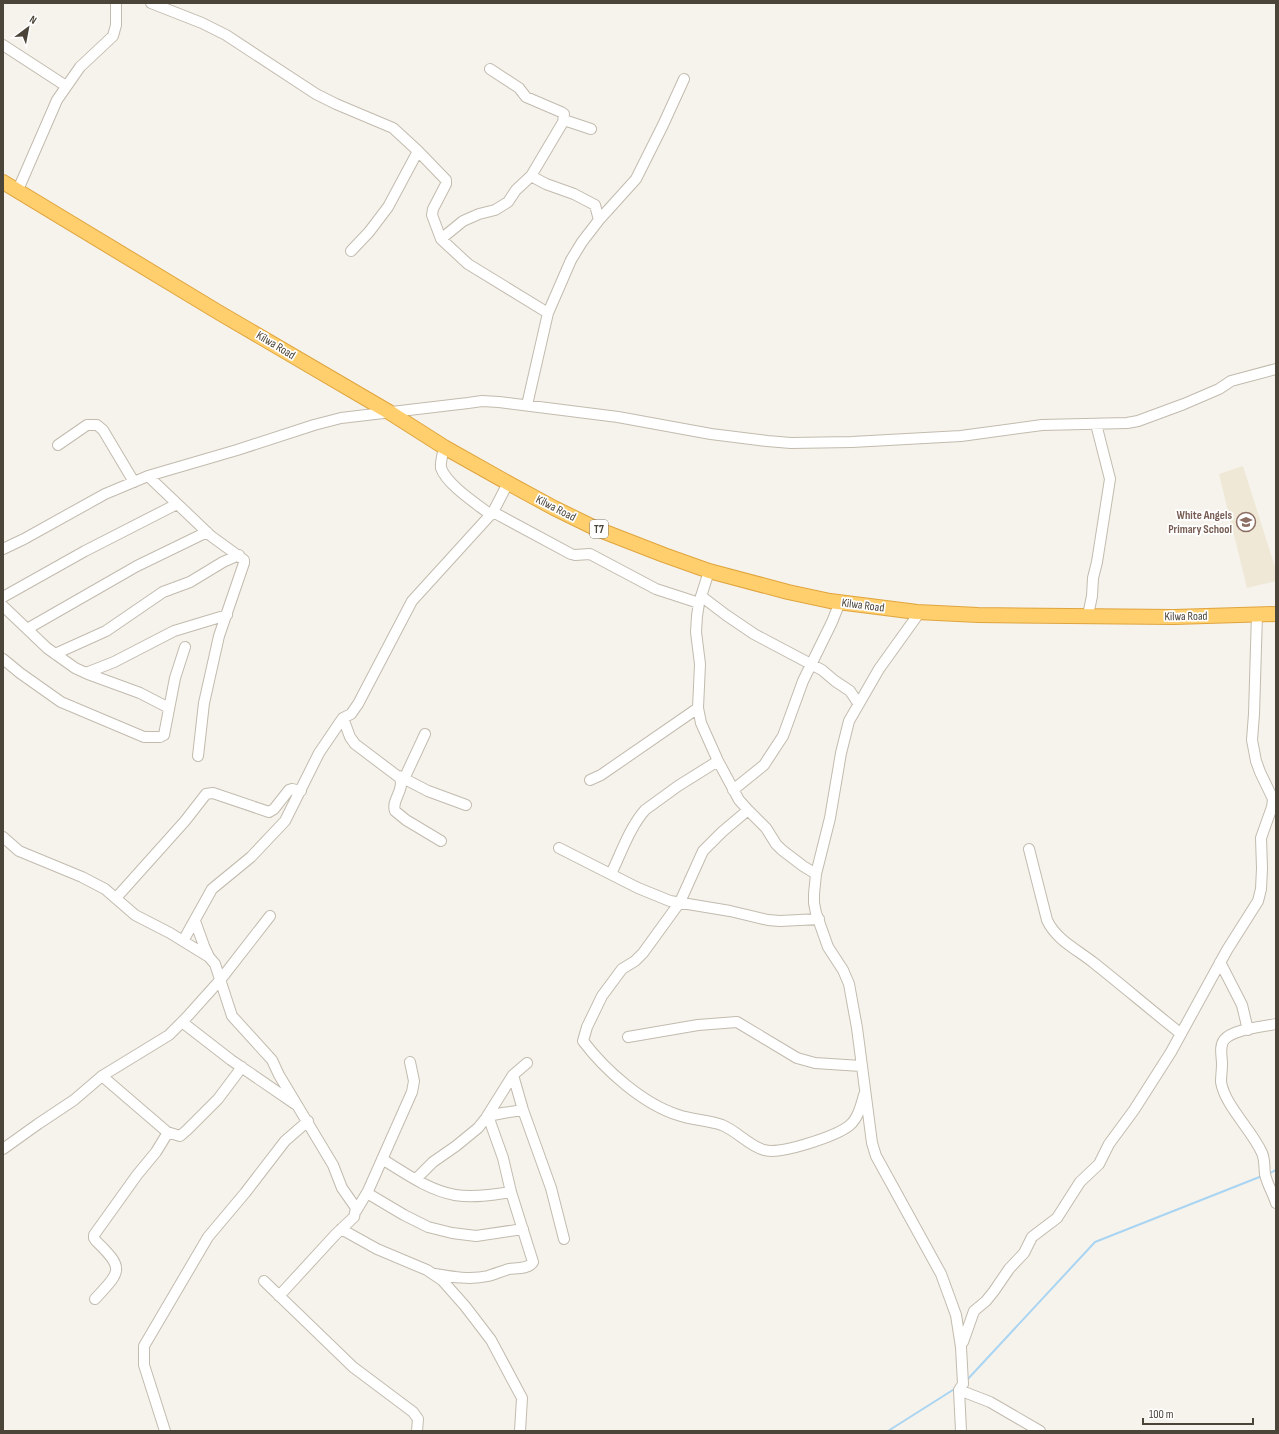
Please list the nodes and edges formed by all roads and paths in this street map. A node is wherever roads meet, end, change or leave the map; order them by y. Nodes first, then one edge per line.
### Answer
1 (116, 3) edge
2 (151, 3) edge
3 (3, 45) edge
4 (490, 69) dead end
5 (684, 79) dead end
6 (66, 86) junction
7 (563, 122) junction
8 (591, 129) dead end
9 (418, 151) junction
10 (531, 176) junction
11 (3, 182) edge
12 (17, 192) junction
13 (599, 220) junction
14 (441, 239) junction
15 (351, 251) dead end
16 (548, 313) junction
17 (1276, 369) edge
18 (527, 406) junction
19 (389, 412) junction
20 (1096, 424) junction
21 (58, 445) dead end
22 (444, 447) junction
23 (148, 476) junction
24 (134, 482) junction
25 (508, 483) junction
26 (177, 504) junction
27 (492, 513) junction
28 (206, 532) junction
29 (3, 549) edge
30 (238, 555) junction
31 (709, 571) junction
32 (3, 597) edge
33 (700, 600) junction
34 (840, 602) junction
35 (3, 606) edge
36 (917, 612) junction
37 (1257, 614) junction
38 (1276, 614) edge
39 (227, 615) junction
40 (1088, 615) junction
41 (27, 629) junction
42 (185, 647) dead end
43 (55, 654) junction
44 (3, 659) edge
45 (811, 663) junction
46 (86, 673) junction
47 (858, 703) junction
48 (169, 708) junction
49 (698, 708) junction
50 (343, 718) junction
51 (425, 734) dead end
52 (198, 756) dead end
53 (718, 761) junction
54 (402, 778) junction
55 (590, 780) dead end
56 (733, 790) junction
57 (301, 791) junction
58 (466, 805) dead end
59 (748, 810) junction
60 (3, 837) edge
61 (441, 841) dead end
62 (558, 848) dead end
63 (1029, 849) dead end
64 (611, 874) junction
65 (816, 874) junction
66 (116, 898) junction
67 (680, 902) junction
68 (270, 916) dead end
69 (819, 919) junction
70 (195, 921) junction
71 (183, 941) junction
72 (209, 957) junction
73 (1220, 962) junction
74 (220, 979) junction
75 (182, 1022) junction
76 (1276, 1024) edge
77 (1248, 1030) junction
78 (1180, 1033) junction
79 (628, 1037) dead end
80 (410, 1062) dead end
81 (528, 1063) dead end
82 (861, 1066) junction
83 (242, 1068) junction
84 (512, 1075) junction
85 (102, 1076) junction
86 (865, 1092) junction
87 (298, 1106) junction
88 (523, 1110) junction
89 (488, 1116) junction
90 (308, 1121) junction
91 (167, 1132) junction
92 (3, 1149) edge
93 (382, 1159) junction
94 (416, 1179) junction
95 (511, 1192) junction
96 (367, 1193) junction
97 (1276, 1203) edge
98 (356, 1211) junction
99 (341, 1229) junction
100 (523, 1229) junction
101 (564, 1239) dead end
102 (434, 1274) junction
103 (264, 1281) dead end
104 (280, 1296) junction
105 (95, 1299) dead end
106 (962, 1347) junction
107 (959, 1390) junction
108 (417, 1430) edge
109 (165, 1431) edge
110 (520, 1431) edge
111 (961, 1431) edge
112 (1040, 1431) edge

1 - 6 street
2 - 9 street
3 - 6 street
4 - 7 street
5 - 13 street
6 - 12 street
7 - 8 street
7 - 10 street
9 - 14 street
9 - 15 street
10 - 13 street
10 - 14 street
11 - 12 highway, Kilwa Road / T7
12 - 19 highway, Kilwa Road / T7
13 - 16 street
14 - 16 street
16 - 18 street
17 - 20 street
18 - 19 street
18 - 20 street
19 - 22 highway, Kilwa Road / T7
19 - 23 street
20 - 40 street
21 - 24 street
22 - 25 highway, Kilwa Road / T7
22 - 27 street
23 - 24 street
23 - 26 street
24 - 29 street
25 - 27 street
25 - 31 highway, Kilwa Road / T7
26 - 28 street
26 - 32 street
27 - 33 street
27 - 50 street
28 - 30 street
28 - 41 street
30 - 39 street
30 - 43 street
31 - 33 street
31 - 34 highway, Kilwa Road / T7
33 - 45 street
33 - 49 street
34 - 36 highway, Kilwa Road / T7
34 - 45 street
35 - 41 street
36 - 40 highway, Kilwa Road / T7
36 - 47 street
37 - 38 highway, Kilwa Road / T7
37 - 40 highway, Kilwa Road / T7
37 - 73 street
39 - 46 street
39 - 52 street
41 - 43 street
42 - 48 street
43 - 46 street
44 - 48 street
45 - 47 street
45 - 56 street
46 - 48 street
47 - 65 street
49 - 53 street
49 - 55 street
50 - 54 street
50 - 57 street
51 - 54 street
53 - 56 street
53 - 64 street
54 - 58 street
54 - 61 street
56 - 59 street
57 - 66 street
57 - 70 street
59 - 65 street
59 - 67 street
60 - 66 street
62 - 64 street
63 - 78 street
64 - 67 street
65 - 69 street
66 - 71 street
67 - 69 street
67 - 86 street
68 - 74 street
69 - 82 street
70 - 71 street
70 - 72 street
71 - 72 street
72 - 74 street
73 - 77 street
73 - 78 street
74 - 75 street
74 - 87 street
75 - 83 street
75 - 85 street
76 - 77 street
77 - 97 street
78 - 106 street
79 - 82 street
80 - 93 street
81 - 84 street
82 - 86 street
83 - 87 street
83 - 91 street
84 - 88 street
84 - 89 street
85 - 91 street
85 - 92 street
86 - 106 street
87 - 90 street
88 - 89 street
88 - 101 street
89 - 94 street
89 - 95 street
90 - 98 street
90 - 109 street
91 - 105 street
93 - 94 street
93 - 96 street
94 - 95 street
95 - 100 street
96 - 98 street
96 - 100 street
98 - 99 street
99 - 102 street
99 - 104 street
100 - 102 street
102 - 110 street
103 - 104 street
104 - 108 street
106 - 107 street
107 - 111 street
107 - 112 street

